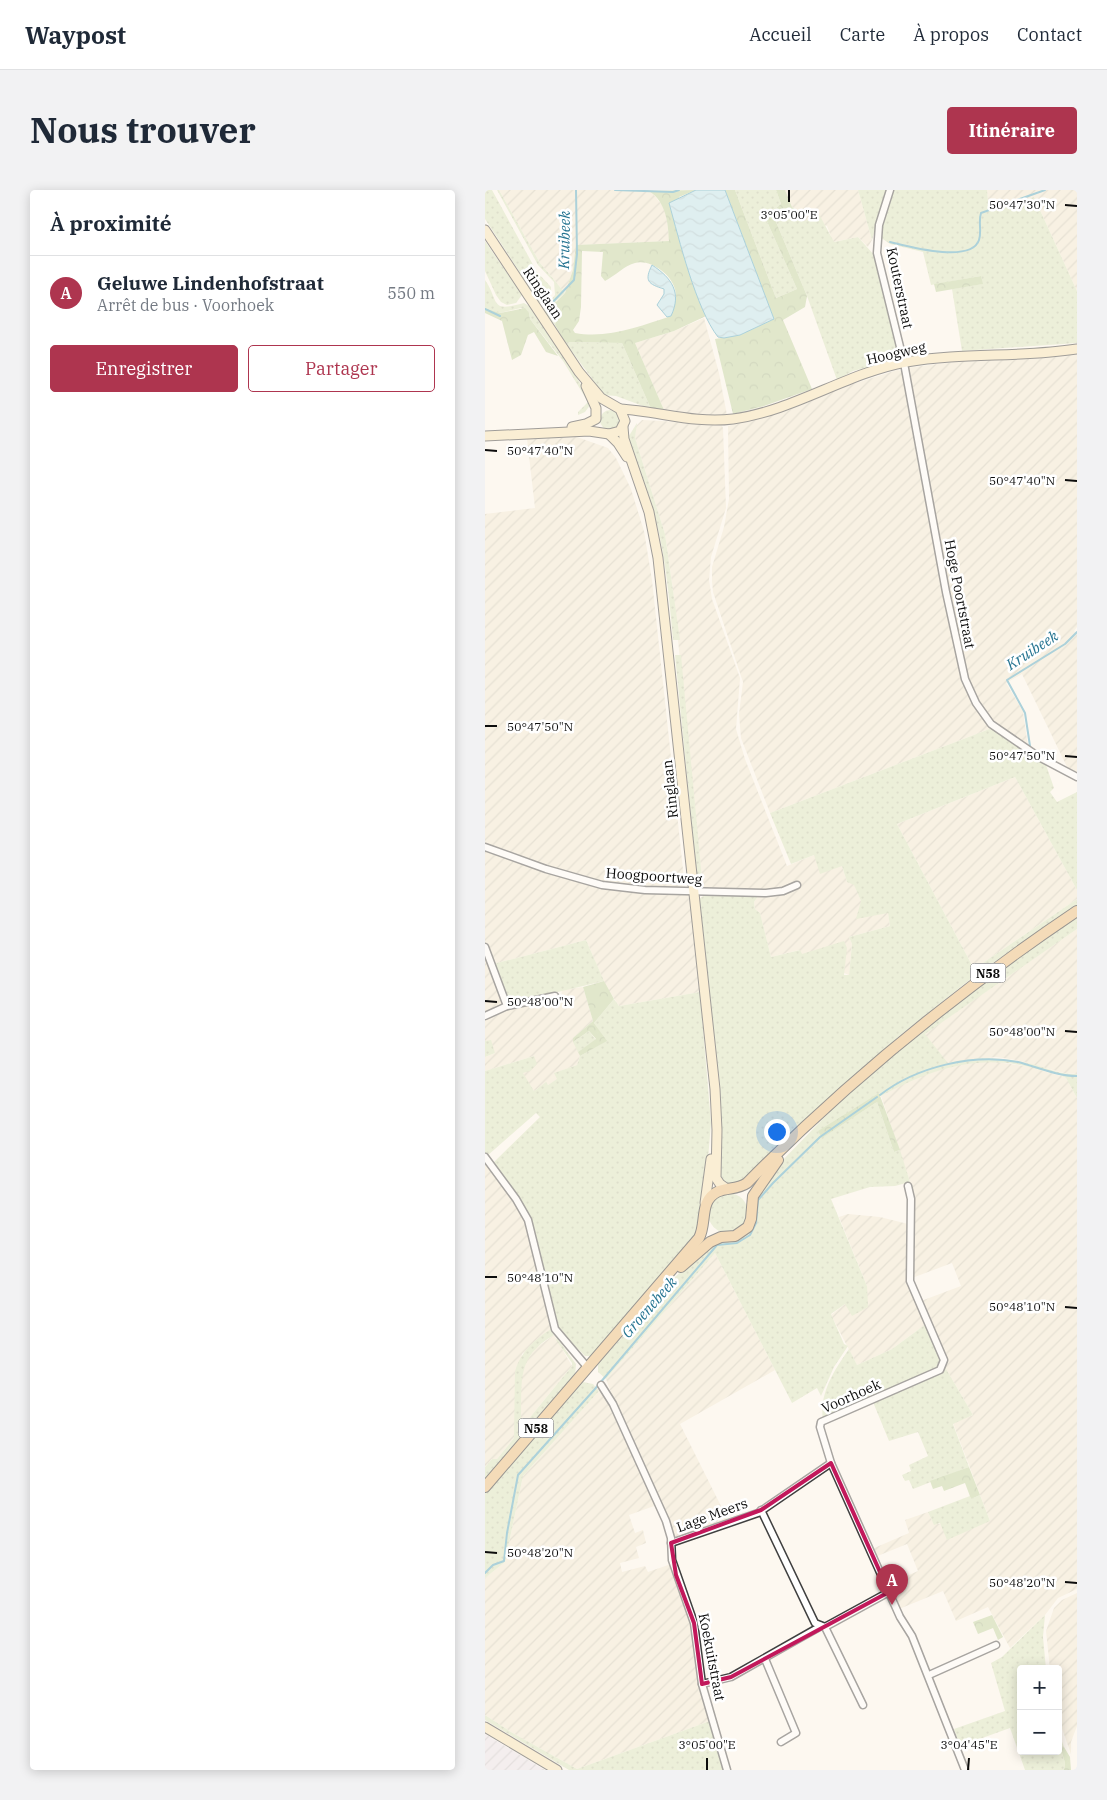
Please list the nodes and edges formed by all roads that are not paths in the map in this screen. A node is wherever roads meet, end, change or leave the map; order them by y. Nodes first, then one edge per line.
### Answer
1 (890, 190) edge
2 (485, 230) edge
3 (1077, 349) edge
4 (904, 363) junction
5 (579, 372) junction
6 (611, 406) junction
7 (620, 409) junction
8 (657, 415) junction
9 (596, 418) junction
10 (624, 424) junction
11 (537, 433) junction
12 (607, 434) junction
13 (485, 436) edge
14 (636, 473) junction
15 (1077, 777) edge
16 (485, 846) edge
17 (797, 885) dead end
18 (694, 892) junction
19 (1077, 911) edge
20 (485, 947) edge
21 (555, 996) dead end
22 (507, 1006) junction
23 (485, 1016) edge
24 (716, 1106) junction
25 (800, 1132) junction
26 (485, 1157) edge
27 (909, 1186) dead end
28 (729, 1190) junction
29 (704, 1211) junction
30 (752, 1211) junction
31 (721, 1237) junction
32 (651, 1295) junction
33 (588, 1368) junction
34 (601, 1385) dead end
35 (831, 1463) junction
36 (485, 1487) edge
37 (761, 1510) junction
38 (671, 1543) junction
39 (889, 1592) junction
40 (823, 1627) junction
41 (995, 1645) dead end
42 (765, 1659) junction
43 (929, 1675) junction
44 (702, 1684) junction
45 (863, 1705) dead end
46 (485, 1727) edge
47 (781, 1742) dead end
48 (557, 1770) edge
49 (727, 1770) edge
50 (965, 1770) edge

1 - 4 street, Kouterstraat
2 - 5 main road, Ringlaan
3 - 4 main road, Hoogweg
4 - 8 main road, Hoogweg
4 - 15 street, Hoge Poortstraat
5 - 6 main road, Ringlaan
5 - 9 main road, Ringlaan
6 - 7 main road, Ringlaan
6 - 9 main road
7 - 8 main road
7 - 10 main road, Ringlaan
8 - 10 main road
9 - 11 main road
9 - 12 main road, Ringlaan
10 - 12 main road
10 - 14 main road, Ringlaan
11 - 12 main road
11 - 13 main road
12 - 14 main road, Ringlaan
14 - 18 main road, Ringlaan
16 - 18 street, Hoogpoortweg
17 - 18 street, Hoogpoortweg
18 - 24 main road, Ringlaan
19 - 25 main road, N58
20 - 22 street
21 - 22 street
22 - 23 street
24 - 28 main road, Ringlaan
24 - 29 main road, Ringlaan
25 - 28 main road, N58
25 - 30 main road, N58
26 - 33 street
27 - 35 street, Voorhoek
28 - 29 main road
28 - 30 main road
29 - 31 main road
29 - 32 main road, N58
30 - 31 main road
31 - 32 main road, N58
32 - 33 main road, N58
33 - 36 main road, N58
34 - 38 street, Koekuitstraat
35 - 37 street, Lage Meers
35 - 39 street, Voorhoek
37 - 38 street, Lage Meers
37 - 40 street, Lage Meers
38 - 44 street, Koekuitstraat
39 - 40 street
39 - 43 street, Voorhoek
40 - 42 street
40 - 45 street, Lage Meers
41 - 43 street
42 - 44 street
42 - 47 street
43 - 50 street, Voorhoek
44 - 49 street, Koekuitstraat
46 - 48 main road

